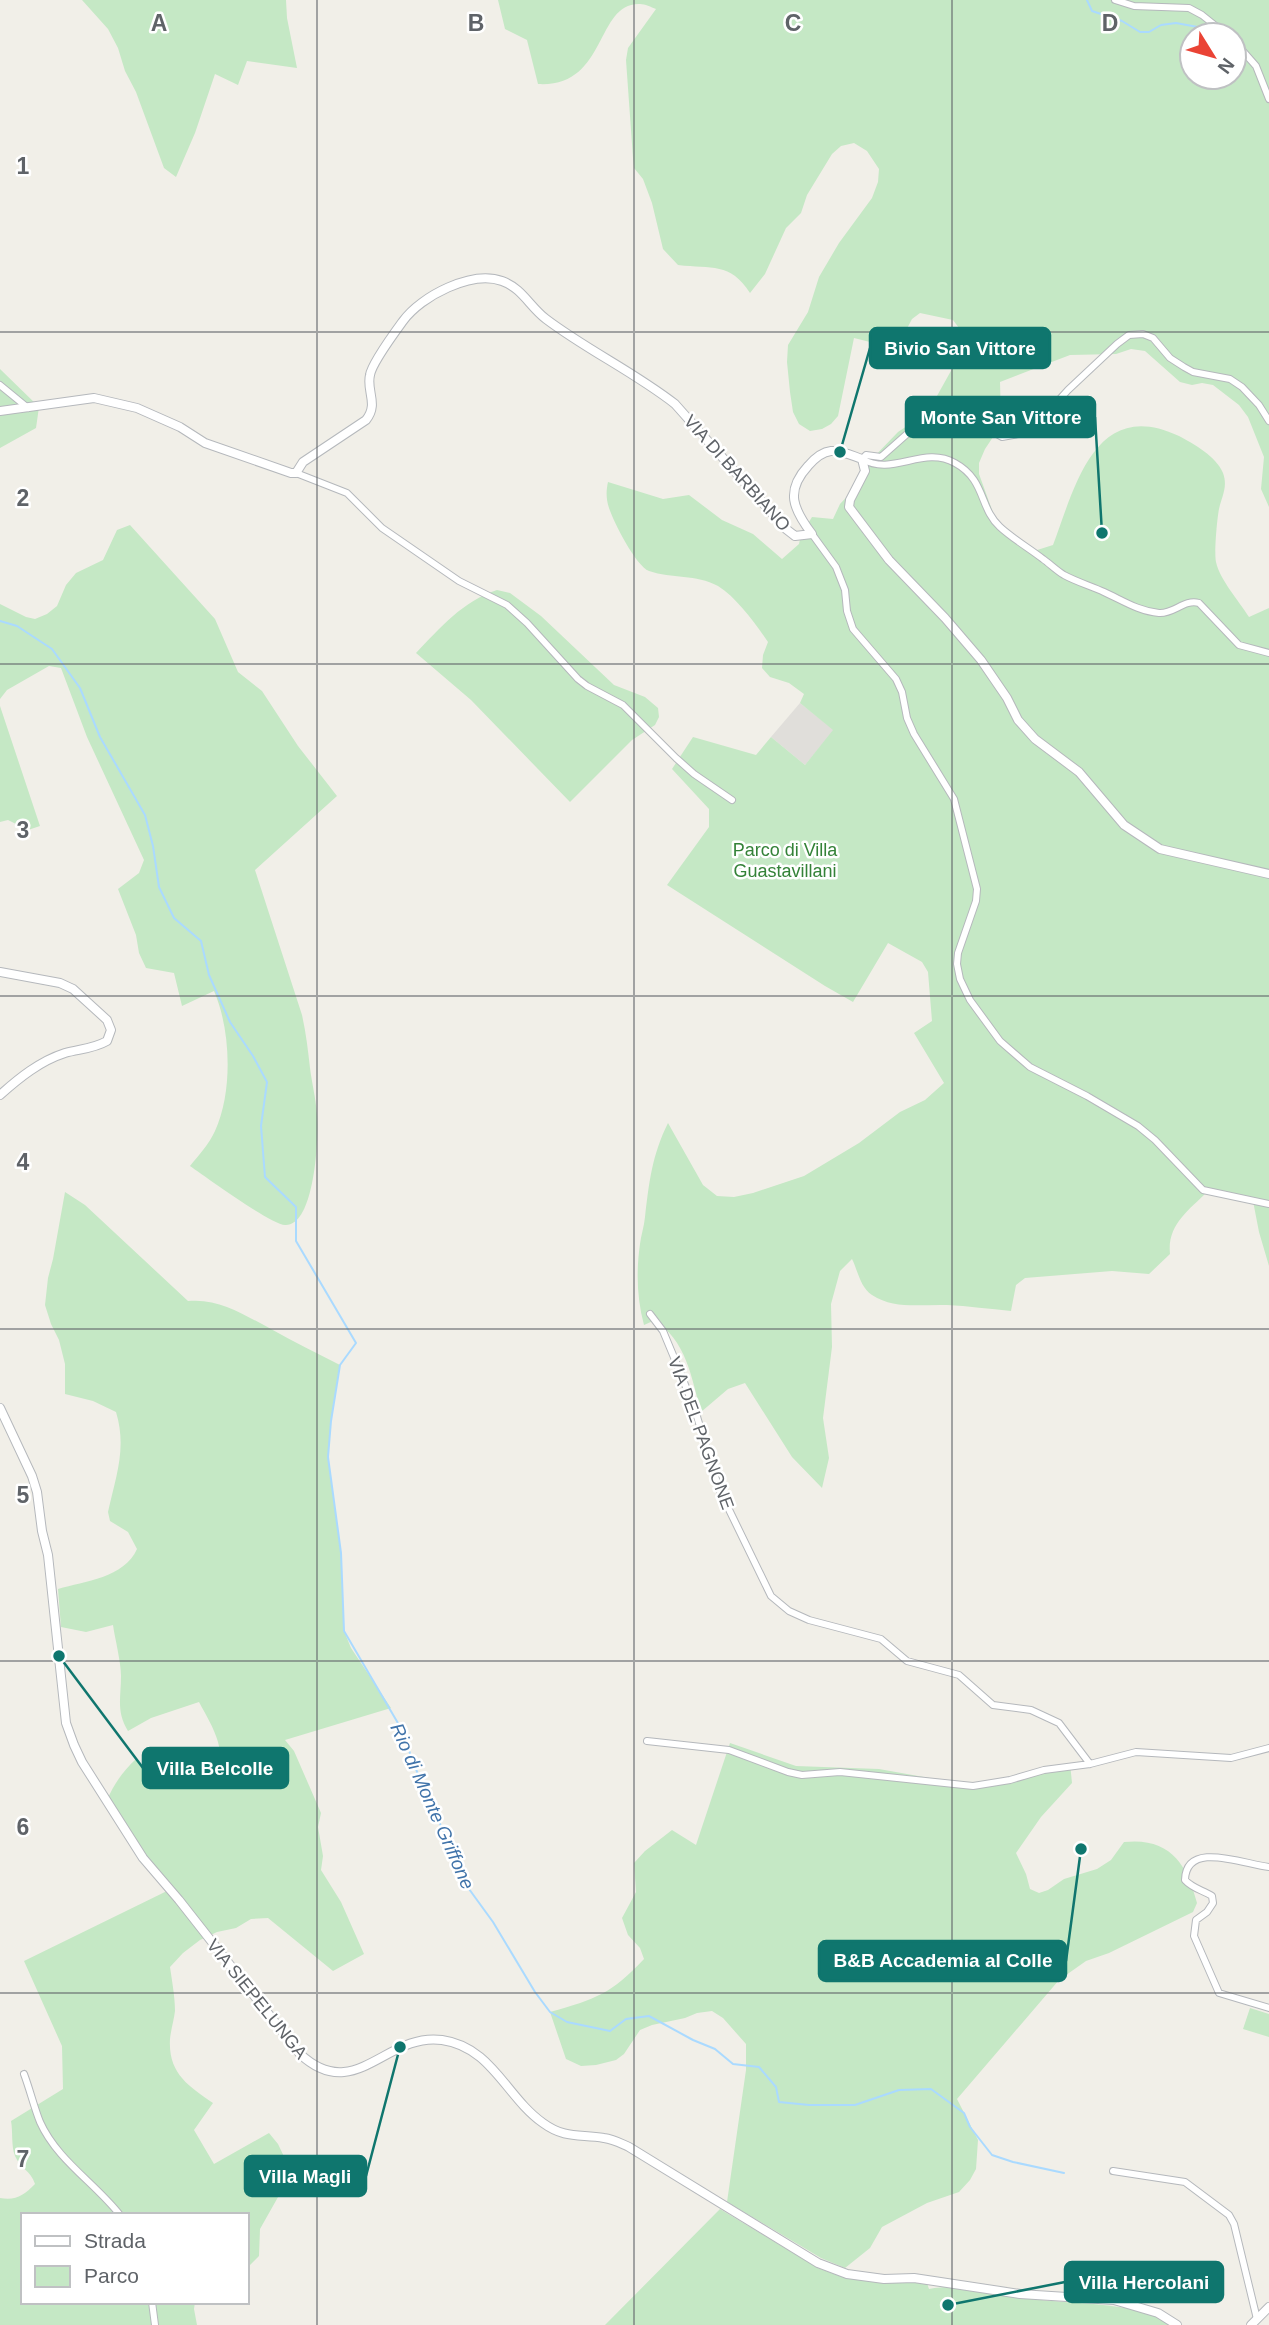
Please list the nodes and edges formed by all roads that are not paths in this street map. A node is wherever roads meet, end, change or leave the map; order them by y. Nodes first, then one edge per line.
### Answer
1 (1115, 0) edge
2 (1210, 21) edge
3 (1248, 57) edge
4 (1269, 99) edge
5 (0, 385) edge
6 (28, 408) junction
7 (0, 411) edge
8 (1269, 422) edge
9 (862, 459) junction
10 (296, 473) junction
11 (812, 534) junction
12 (1269, 653) edge
13 (733, 800) dead end
14 (1269, 874) edge
15 (0, 972) edge
16 (0, 1095) edge
17 (1269, 1204) edge
18 (650, 1314) dead end
19 (0, 1408) edge
20 (647, 1741) dead end
21 (1269, 1748) edge
22 (1090, 1764) junction
23 (1269, 1867) edge
24 (1269, 2008) edge
25 (24, 2074) dead end
26 (1112, 2171) dead end
27 (118, 2213) edge
28 (152, 2304) edge
29 (1269, 2307) edge
30 (1254, 2322) edge
31 (155, 2325) edge
32 (1177, 2325) edge

1 - 2 street
3 - 4 street
5 - 6 street
6 - 7 street
6 - 10 street
8 - 9 street
9 - 11 street, VIA DI BARBIANO
9 - 12 street
9 - 14 street
10 - 11 street, VIA DI BARBIANO
10 - 13 street
11 - 17 street
15 - 16 street
18 - 22 street, VIA DEL PAGNONE
19 - 32 street, VIA SIEPELUNGA
20 - 22 street
21 - 22 street
23 - 24 street
25 - 27 street
26 - 30 street
28 - 31 street
29 - 30 street

